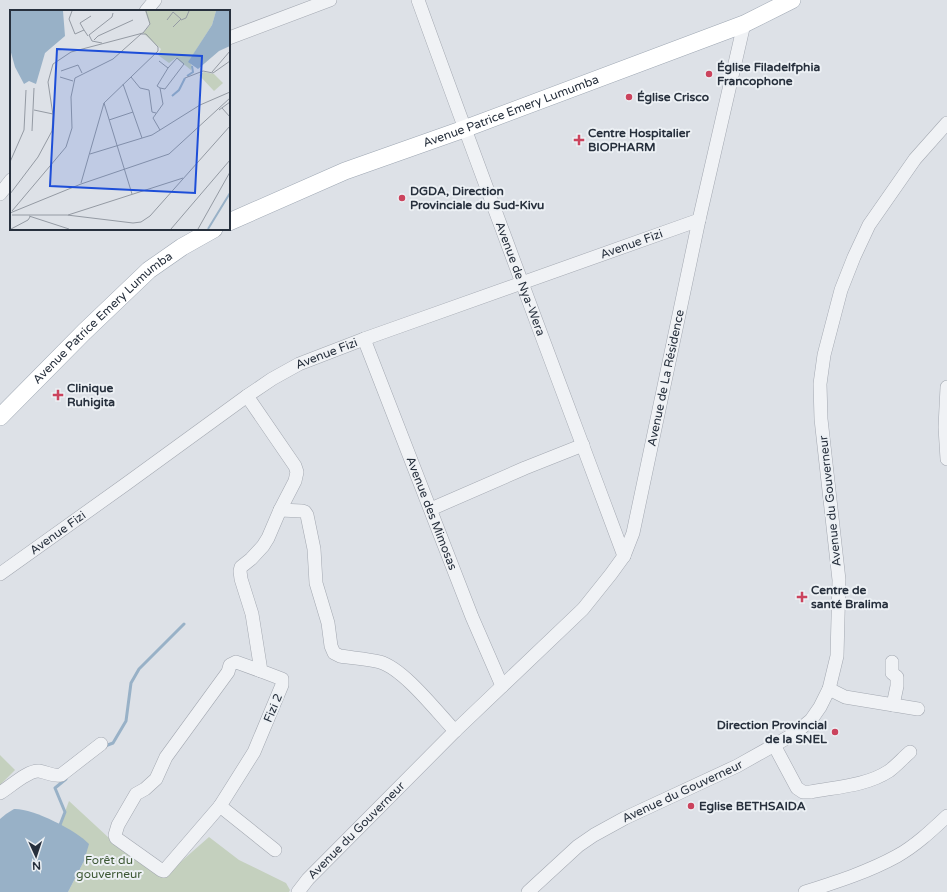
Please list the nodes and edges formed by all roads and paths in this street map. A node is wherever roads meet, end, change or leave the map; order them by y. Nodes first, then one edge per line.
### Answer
1 (155, 0) edge
2 (330, 0) edge
3 (418, 0) edge
4 (792, 0) edge
5 (147, 10) edge
6 (744, 24) junction
7 (230, 38) edge
8 (947, 123) edge
9 (464, 129) junction
10 (10, 181) edge
11 (0, 194) edge
12 (699, 220) junction
13 (230, 222) edge
14 (212, 230) edge
15 (523, 283) junction
16 (364, 339) junction
17 (947, 387) edge
18 (247, 396) junction
19 (0, 417) edge
20 (583, 445) junction
21 (947, 459) edge
22 (431, 509) junction
23 (280, 510) junction
24 (624, 556) junction
25 (0, 574) edge
26 (892, 662) dead end
27 (260, 671) junction
28 (502, 686) junction
29 (829, 689) junction
30 (893, 705) junction
31 (918, 709) dead end
32 (455, 731) junction
33 (101, 744) dead end
34 (774, 745) junction
35 (910, 752) dead end
36 (0, 793) edge
37 (220, 806) junction
38 (947, 816) edge
39 (275, 850) dead end
40 (298, 892) edge
41 (528, 892) edge
42 (805, 892) edge

1 - 5 street
2 - 7 street
3 - 9 street, Avenue de Nya-Wera
4 - 6 main road, Avenue Patrice Emery Lumumba
6 - 9 main road, Avenue Patrice Emery Lumumba
6 - 12 street, Avenue de La Résidence
8 - 29 street, Avenue du Gouverneur
9 - 13 main road, Avenue Patrice Emery Lumumba
9 - 15 street, Avenue de Nya-Wera
10 - 11 street
12 - 15 street, Avenue Fizi
12 - 24 street, Avenue de La Résidence
14 - 19 main road, Avenue Patrice Emery Lumumba
15 - 16 street, Avenue Fizi
15 - 20 street, Avenue de Nya-Wera
16 - 18 street, Avenue Fizi
16 - 22 street, Avenue des Mimosas
17 - 21 street
18 - 23 street
18 - 25 street, Avenue Fizi
20 - 22 street
20 - 24 street, Avenue de Nya-Wera
22 - 28 street, Avenue des Mimosas
23 - 27 street
23 - 32 street
24 - 28 street, Avenue de La Résidence
26 - 30 street
27 - 37 street, Fizi 2
27 - 37 street
28 - 32 street, Avenue du Gouverneur
29 - 30 street
29 - 34 street, Avenue du Gouverneur
30 - 31 street
32 - 40 street, Avenue du Gouverneur
33 - 36 street
34 - 35 street
34 - 41 street, Avenue du Gouverneur
37 - 39 street
38 - 42 street

